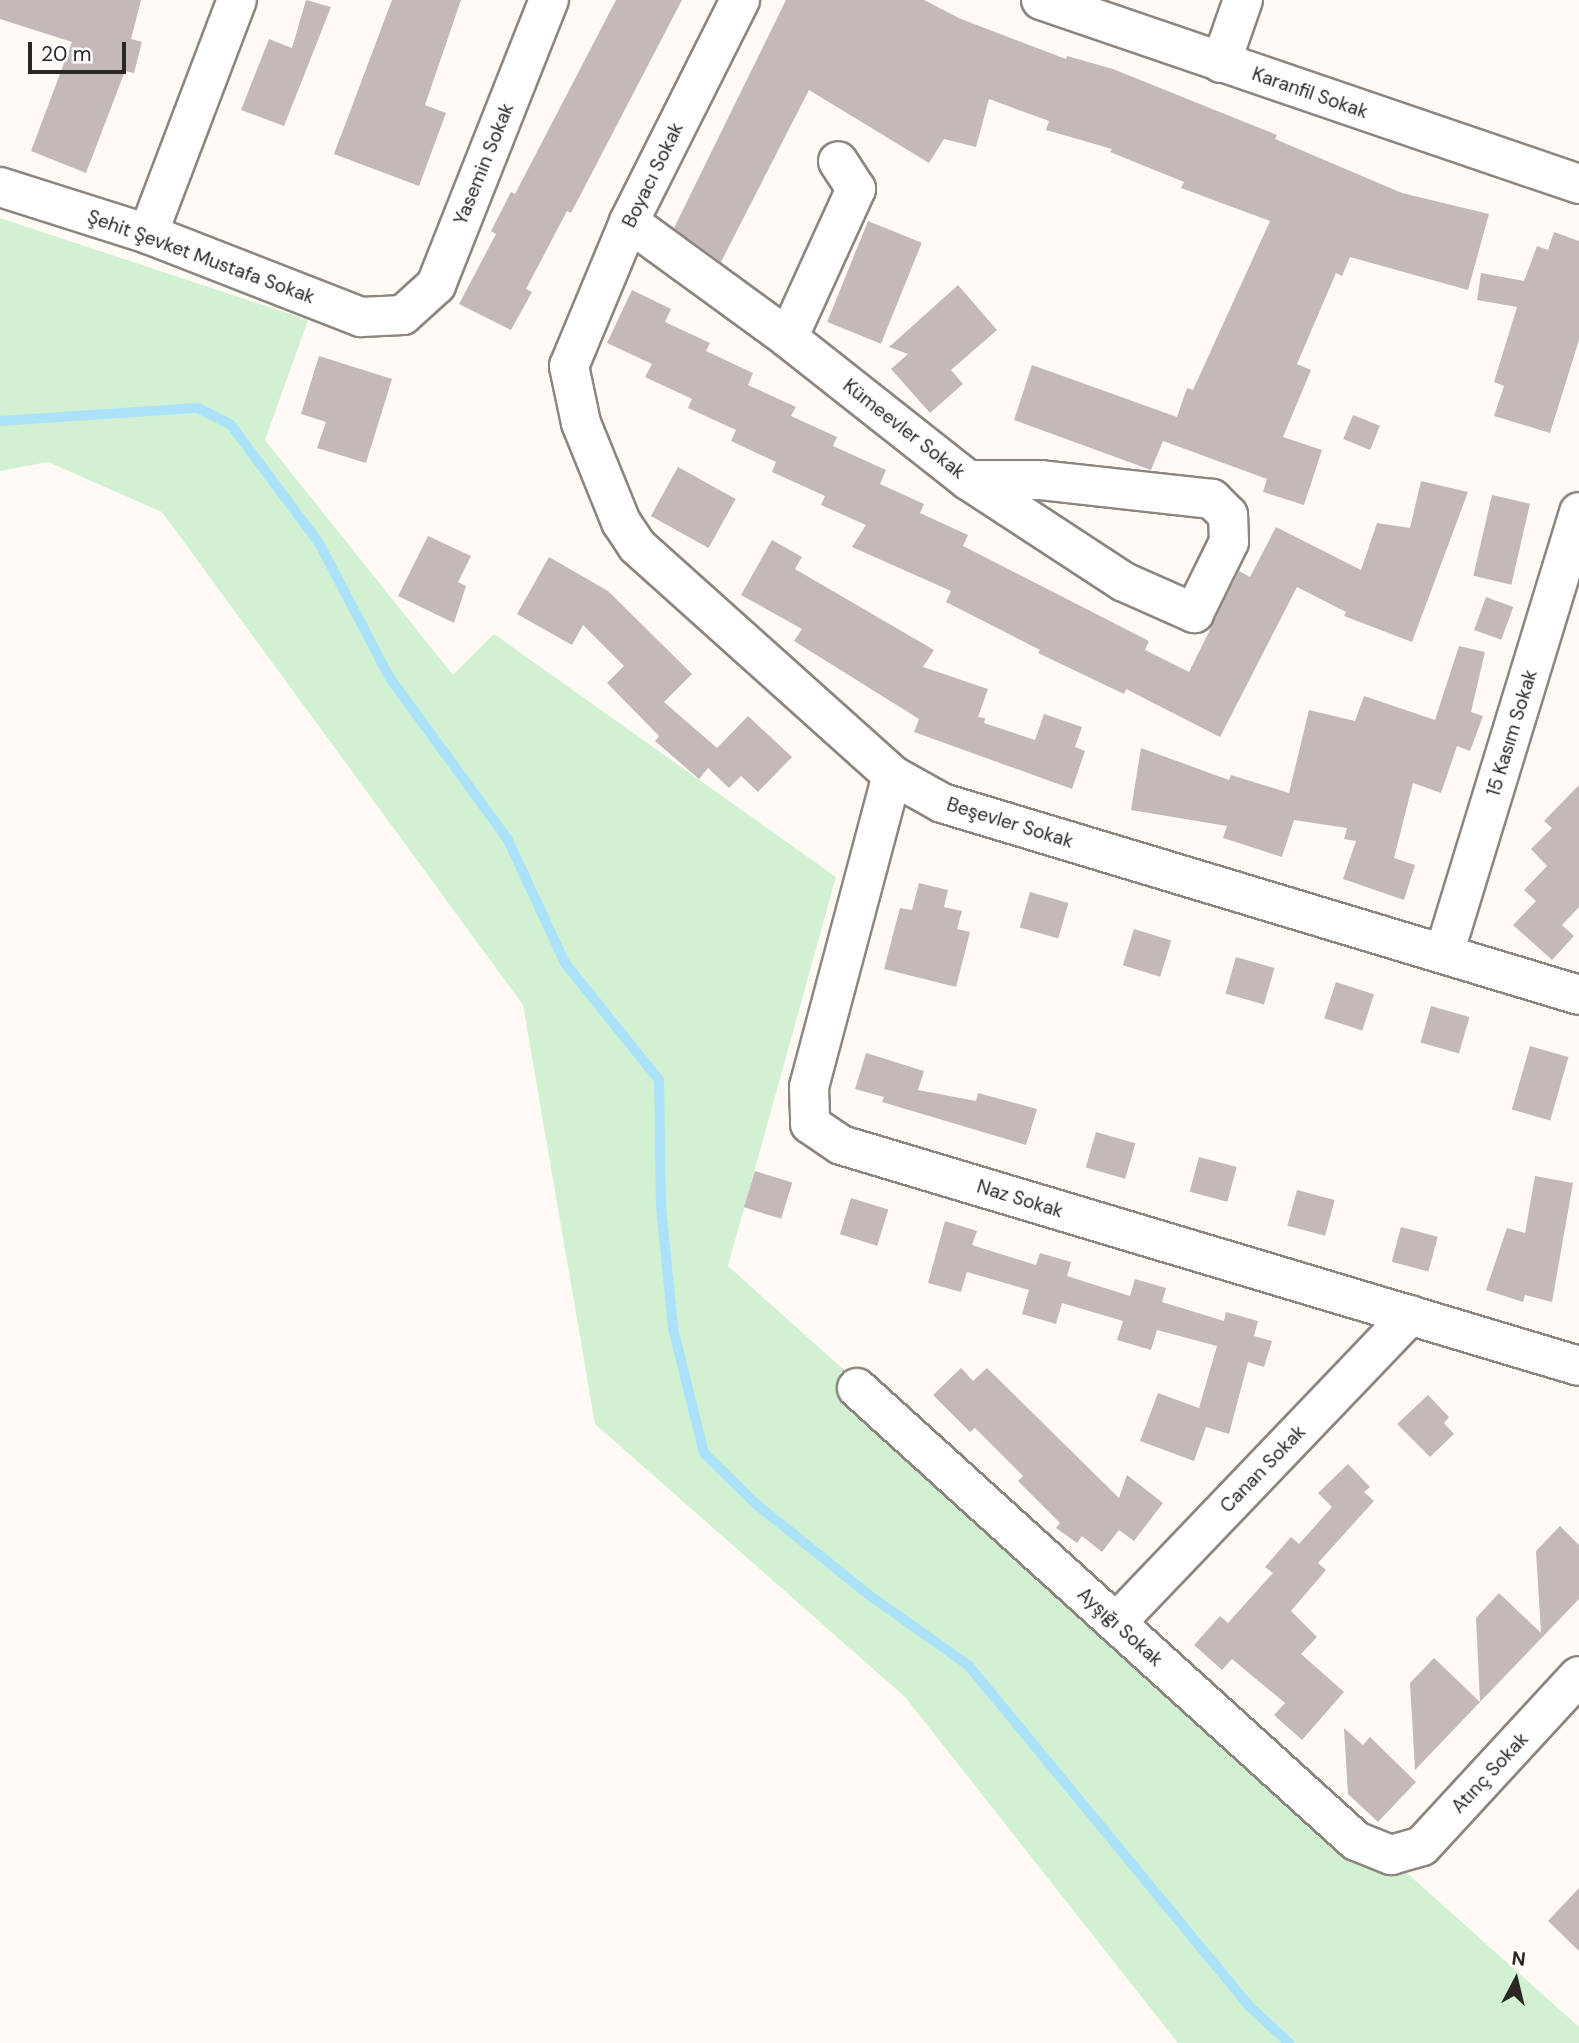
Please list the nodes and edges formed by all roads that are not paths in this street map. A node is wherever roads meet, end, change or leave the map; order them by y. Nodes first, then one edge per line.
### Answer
1 (237, 0) edge
2 (549, 0) edge
3 (740, 0) edge
4 (1041, 0) edge
5 (1243, 0) edge
6 (1221, 63) junction
7 (838, 161) dead end
8 (1579, 184) edge
9 (0, 187) edge
10 (629, 222) junction
11 (148, 233) junction
12 (402, 315) joint
13 (788, 338) junction
14 (572, 353) joint
15 (968, 480) junction
16 (1579, 512) edge
17 (892, 775) junction
18 (1444, 954) junction
19 (1579, 995) edge
20 (1409, 1315) junction
21 (1579, 1366) edge
22 (857, 1388) dead end
23 (1115, 1623) junction
24 (1579, 1676) edge
25 (1391, 1855) joint

1 - 11 street
2 - 12 street, Yasemin Sokak
3 - 10 street, Boyacı Sokak
4 - 6 street, Karanfil Sokak
5 - 6 street
6 - 8 street, Karanfil Sokak
7 - 13 street
9 - 11 street, Şehit Şevket Mustafa Sokak
10 - 13 street, Kümeevler Sokak
10 - 14 street, Boyacı Sokak
11 - 12 street, Şehit Şevket Mustafa Sokak
13 - 15 street, Kümeevler Sokak
14 - 17 street, Beşevler Sokak
15 - 15 street, Kümeevler Sokak
16 - 18 street, 15 Kasım Sokak
17 - 18 street, Beşevler Sokak
17 - 20 street, Naz Sokak
18 - 19 street, Beşevler Sokak
20 - 21 street, Naz Sokak
20 - 23 street, Canan Sokak
22 - 23 street, Ayşığı Sokak
23 - 25 street, Ayşığı Sokak
24 - 25 street, Atınç Sokak

